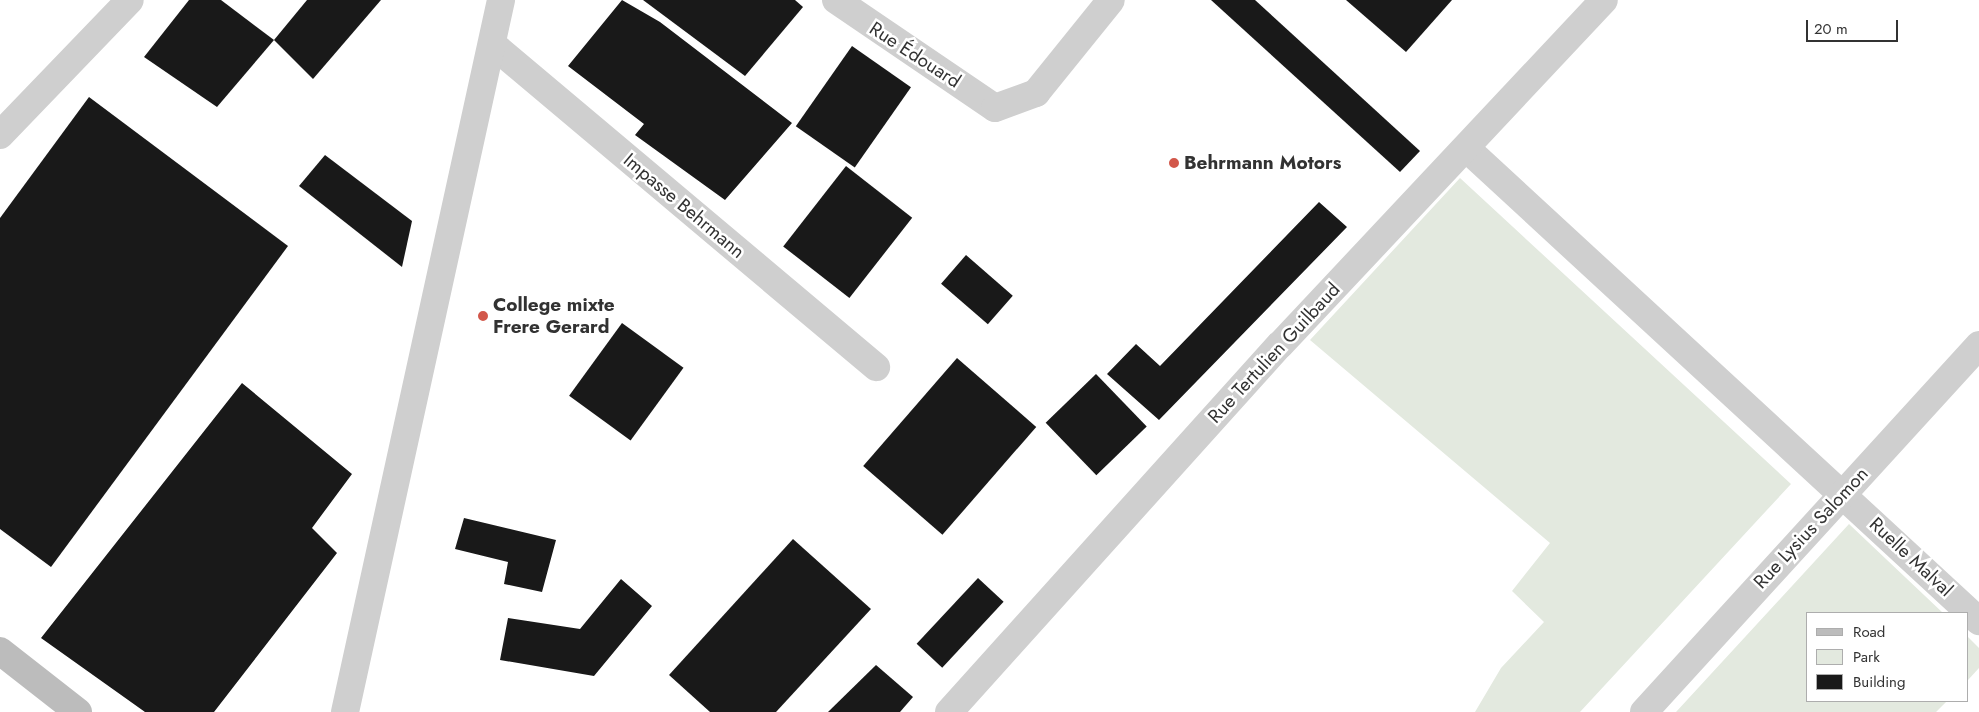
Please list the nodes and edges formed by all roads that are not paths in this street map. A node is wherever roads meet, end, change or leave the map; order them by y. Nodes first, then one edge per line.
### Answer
1 (130, 0) edge
2 (501, 0) edge
3 (836, 0) edge
4 (1111, 0) edge
5 (1604, 0) edge
6 (492, 44) junction
7 (0, 135) edge
8 (1466, 148) junction
9 (1979, 345) edge
10 (876, 367) dead end
11 (1843, 494) junction
12 (1979, 621) edge
13 (0, 650) edge
14 (78, 712) edge
15 (345, 712) edge
16 (949, 712) edge
17 (1644, 712) edge

1 - 7 street
2 - 6 street
3 - 4 street, Rue Édouard
5 - 8 street, Rue Tertulien Guilbaud
6 - 10 street, Impasse Behrmann
6 - 15 street
8 - 11 street, Ruelle Malval
8 - 16 street, Rue Tertulien Guilbaud
9 - 11 street, Rue Lysius Salomon
11 - 12 street, Ruelle Malval
11 - 17 street, Rue Lysius Salomon
13 - 14 main road

